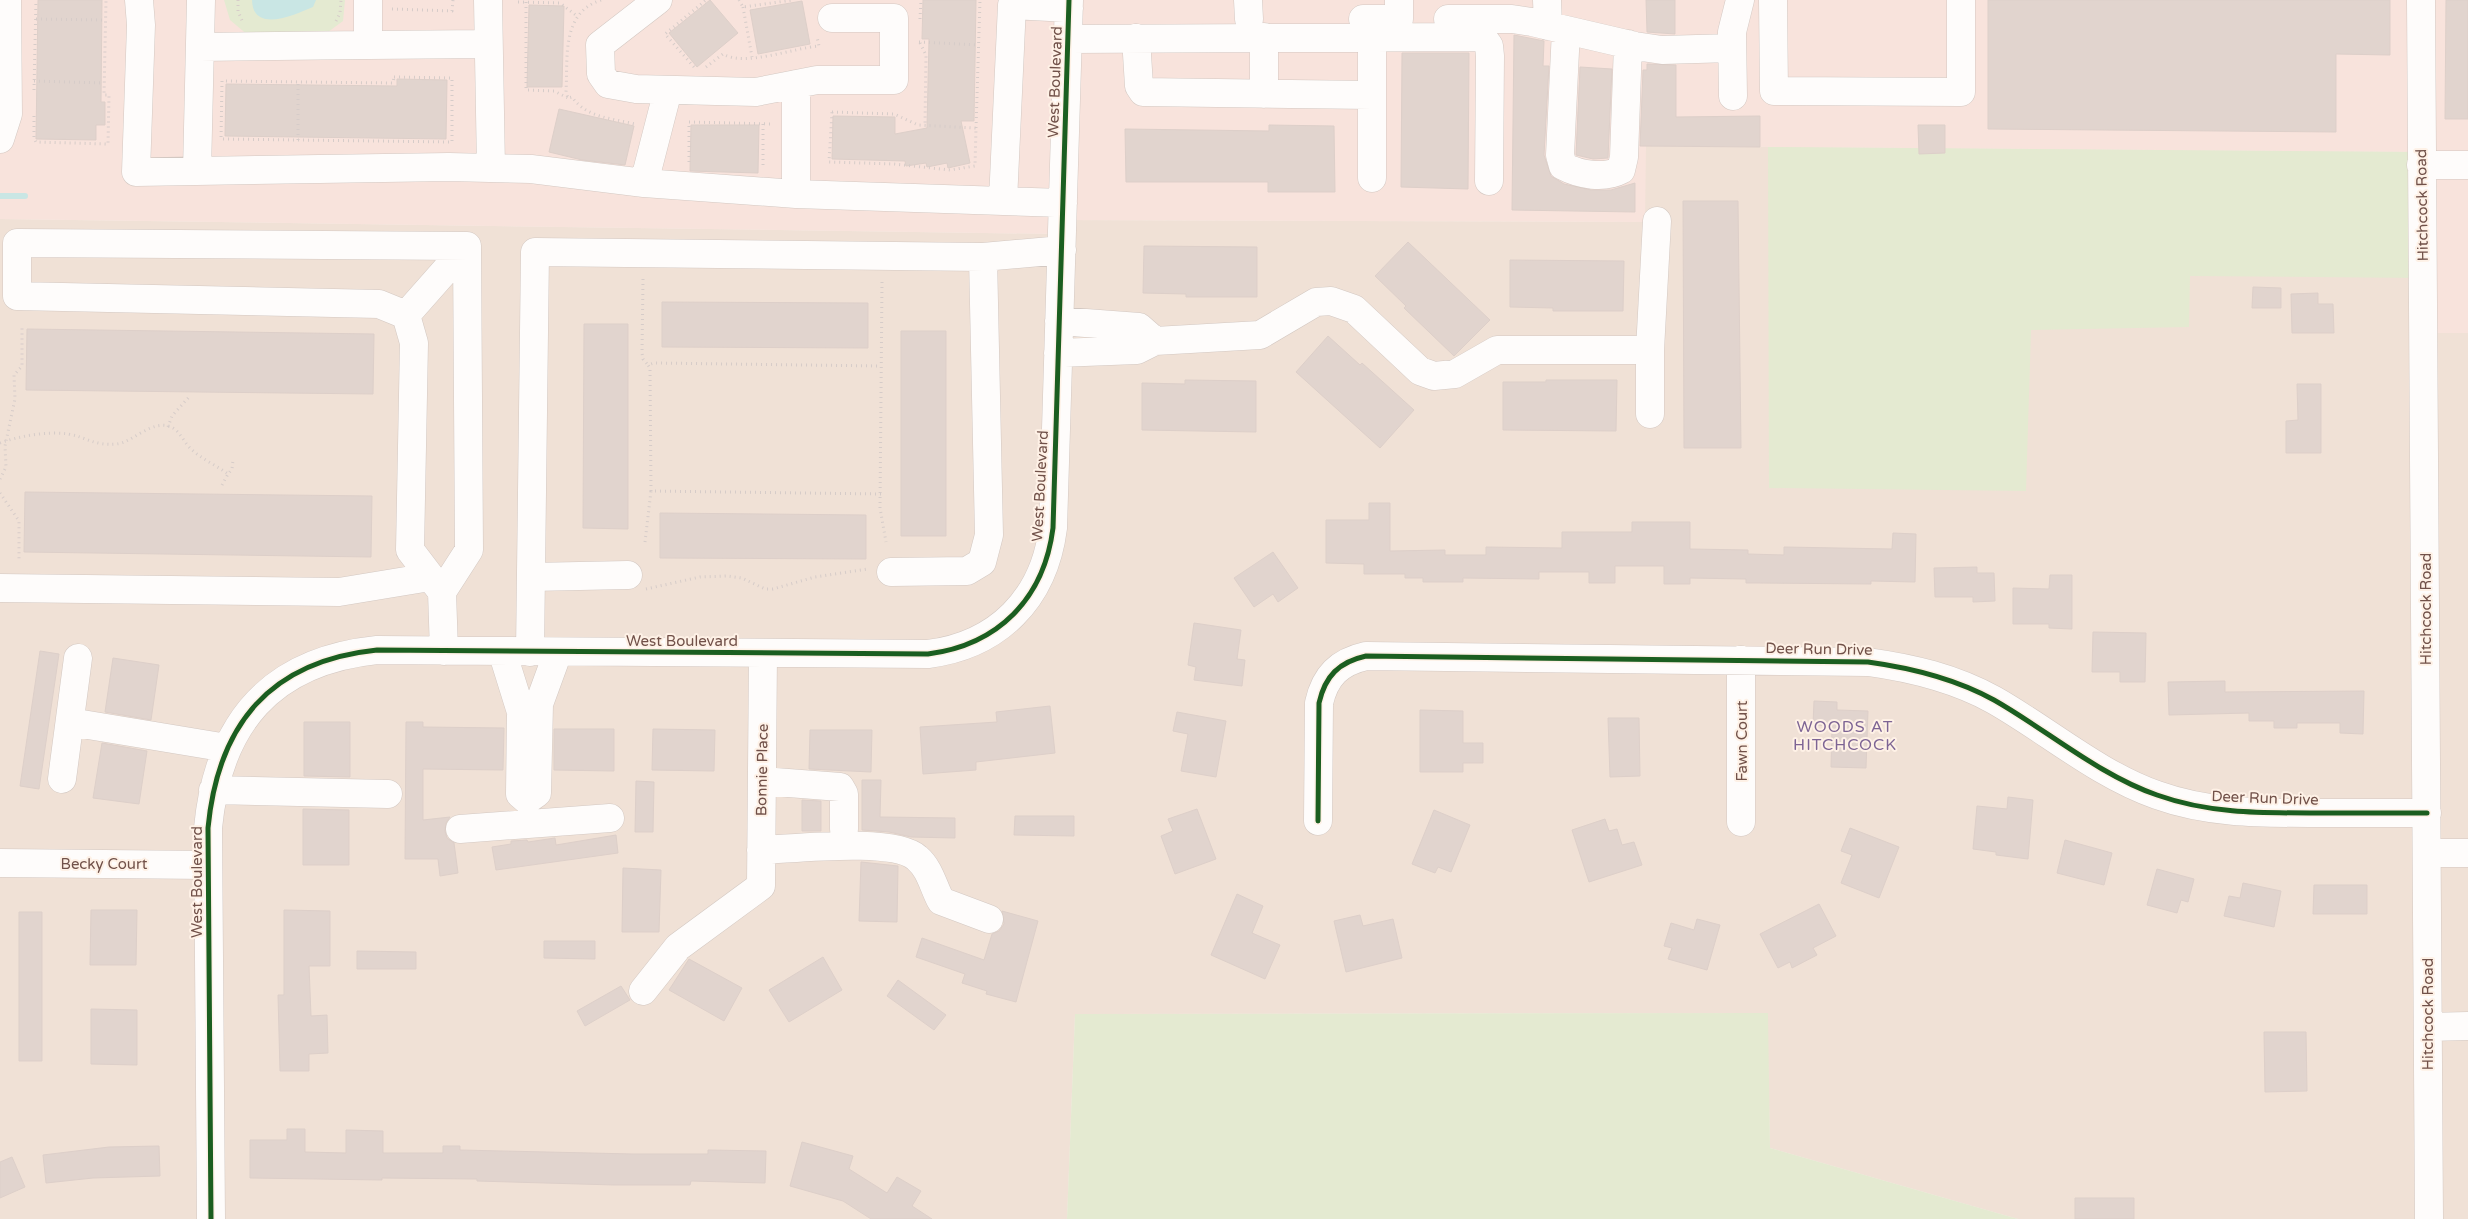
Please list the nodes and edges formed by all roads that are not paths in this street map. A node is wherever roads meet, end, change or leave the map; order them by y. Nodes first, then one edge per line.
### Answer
1 (139, 0) edge
2 (201, 0) edge
3 (368, 0) edge
4 (488, 0) edge
5 (658, 0) edge
6 (1740, 0) edge
7 (1773, 0) edge
8 (1961, 0) edge
9 (2421, 0) edge
10 (4, 8) edge
11 (1399, 10) edge
12 (1069, 17) edge
13 (1554, 18) edge
14 (1254, 19) edge
15 (823, 23) road end
16 (1372, 37) junction
17 (1136, 38) junction
18 (488, 44) junction
19 (1628, 44) junction
20 (368, 45) junction
21 (200, 47) junction
22 (1732, 48) junction
23 (796, 84) junction
24 (668, 90) junction
25 (1264, 94) junction
26 (1372, 94) junction
27 (1733, 96) dead end
28 (0, 140) edge
29 (2421, 166) junction
30 (2468, 166) edge
31 (491, 168) junction
32 (197, 171) junction
33 (1372, 178) dead end
34 (1489, 181) dead end
35 (644, 184) junction
36 (796, 194) junction
37 (1004, 201) junction
38 (1063, 203) junction
39 (1657, 220) dead end
40 (467, 246) junction
41 (1062, 250) junction
42 (983, 257) junction
43 (406, 316) junction
44 (1059, 322) junction
45 (1155, 341) junction
46 (1650, 350) junction
47 (1058, 353) junction
48 (1650, 414) dead end
49 (883, 570) road end
50 (531, 577) junction
51 (634, 582) road end
52 (436, 585) junction
53 (0, 588) edge
54 (444, 651) junction
55 (502, 651) junction
56 (530, 652) junction
57 (558, 652) junction
58 (763, 654) junction
59 (78, 658) dead end
60 (1741, 660) junction
61 (70, 722) junction
62 (227, 748) junction
63 (62, 779) dead end
64 (762, 781) junction
65 (213, 790) junction
66 (388, 794) dead end
67 (527, 812) junction
68 (2427, 813) junction
69 (610, 818) dead end
70 (1318, 821) dead end
71 (1741, 822) dead end
72 (460, 829) dead end
73 (844, 829) dead end
74 (761, 850) junction
75 (2427, 853) junction
76 (2468, 853) edge
77 (0, 864) edge
78 (208, 865) junction
79 (989, 919) dead end
80 (643, 991) dead end
81 (2468, 1026) edge
82 (2428, 1027) junction
83 (211, 1219) edge
84 (2429, 1219) edge

1 - 32 street
2 - 21 street
3 - 20 street
4 - 18 street
5 - 24 street
6 - 22 street
7 - 8 street
9 - 29 street, Hitchcock Road
10 - 28 street
11 - 13 street
11 - 14 street
12 - 14 street
12 - 17 street
12 - 37 street
12 - 38 street, West Boulevard
13 - 19 street
13 - 19 street
14 - 16 street
14 - 17 street
14 - 25 street
15 - 23 street
16 - 26 street
16 - 34 street
17 - 25 street
18 - 20 street
18 - 31 street
19 - 22 street
20 - 21 street
21 - 32 street
22 - 27 street
23 - 24 street
23 - 36 street
24 - 35 street
25 - 26 street
26 - 33 street
29 - 30 street
29 - 68 street, Hitchcock Road
31 - 32 street
31 - 35 street
35 - 36 street
36 - 37 street
37 - 38 street
38 - 41 street, West Boulevard
39 - 46 street
40 - 43 street
40 - 43 street
40 - 52 street
41 - 42 street
41 - 44 street, West Boulevard
42 - 49 street
42 - 50 street
43 - 52 street
44 - 45 street
44 - 47 street, West Boulevard
45 - 46 street
45 - 47 street
46 - 48 street
47 - 58 street, West Boulevard
50 - 51 street
50 - 56 street
52 - 53 street
52 - 54 street
54 - 55 street, West Boulevard
54 - 62 street, West Boulevard
55 - 56 street, West Boulevard
55 - 67 street
56 - 57 street, West Boulevard
57 - 58 street, West Boulevard
57 - 67 street
58 - 64 street, Bonnie Place
59 - 61 street
60 - 68 street, Deer Run Drive
60 - 70 street, Deer Run Drive
60 - 71 street, Fawn Court
61 - 62 street
61 - 63 street
62 - 65 street, West Boulevard
64 - 73 street
64 - 74 street, Bonnie Place
65 - 66 street
65 - 78 street, West Boulevard
67 - 69 street
67 - 72 street
68 - 75 street, Hitchcock Road
74 - 79 street
74 - 80 street, Bonnie Place
75 - 76 street
75 - 82 street, Hitchcock Road
77 - 78 street, Becky Court
78 - 83 street, West Boulevard
81 - 82 street
82 - 84 street, Hitchcock Road

